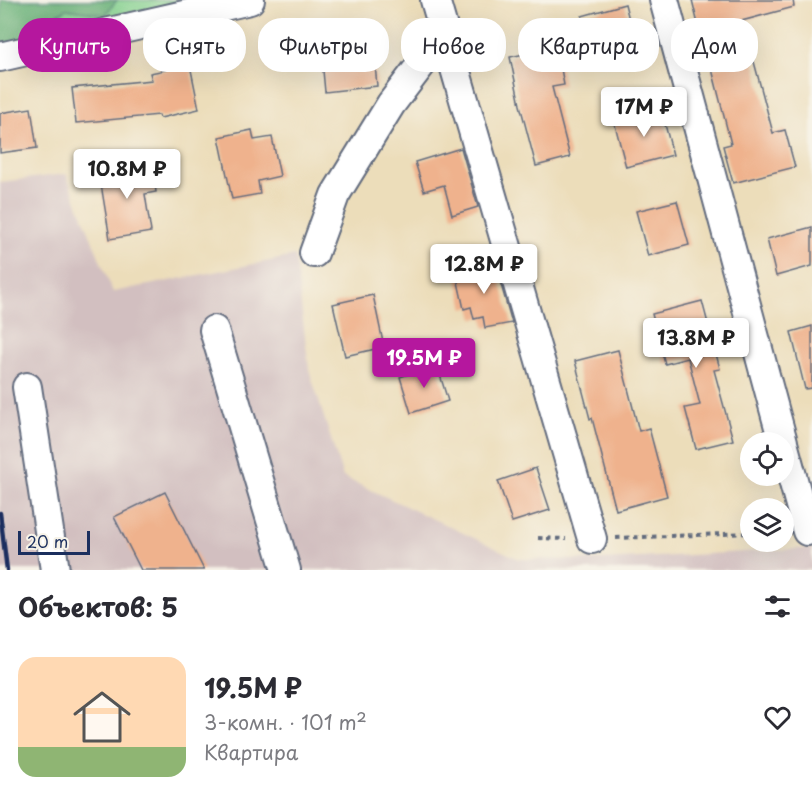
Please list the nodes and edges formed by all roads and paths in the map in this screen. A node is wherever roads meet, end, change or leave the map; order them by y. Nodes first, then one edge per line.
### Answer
1 (250, 0) edge
2 (435, 0) edge
3 (664, 0) edge
4 (440, 18) edge
5 (0, 57) edge
6 (415, 72) edge
7 (456, 72) edge
8 (314, 253) dead end
9 (214, 330) dead end
10 (27, 387) dead end
11 (780, 432) edge
12 (794, 483) edge
13 (807, 531) dead end
14 (740, 533) edge
15 (538, 538) dead end
16 (592, 539) junction
17 (290, 569) edge
18 (55, 570) edge

1 - 5 street
2 - 4 street
3 - 11 street
6 - 8 street
7 - 16 street
9 - 17 street
10 - 18 street
12 - 13 street
14 - 16 path
15 - 16 path

